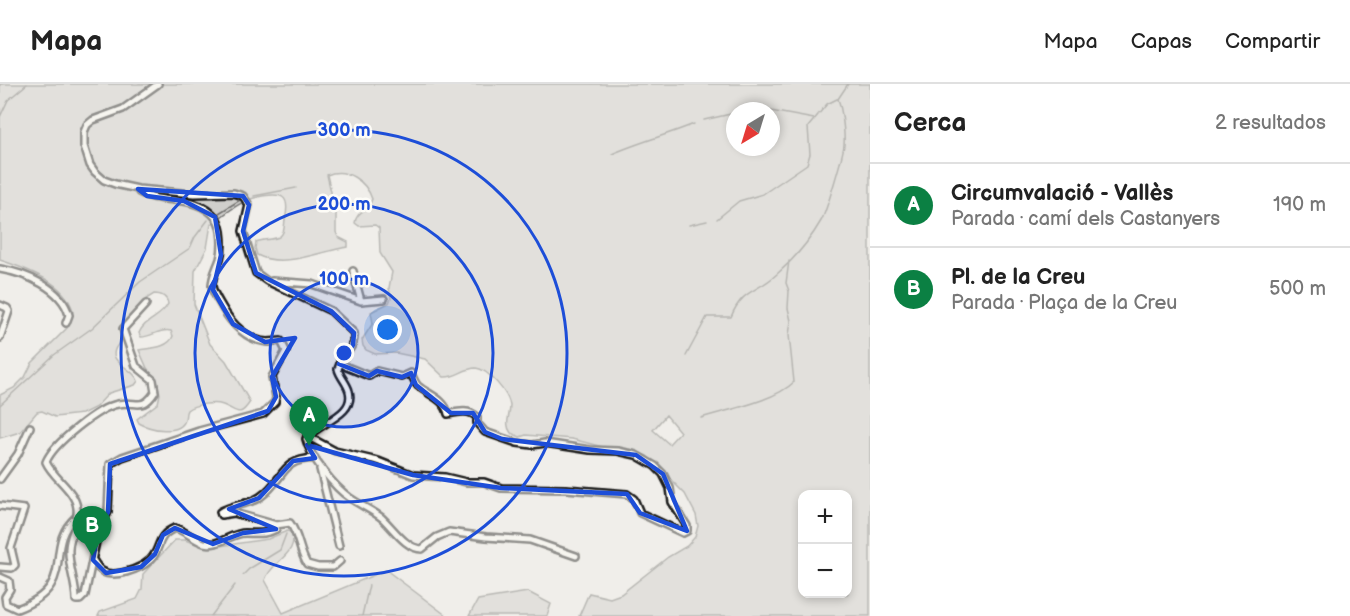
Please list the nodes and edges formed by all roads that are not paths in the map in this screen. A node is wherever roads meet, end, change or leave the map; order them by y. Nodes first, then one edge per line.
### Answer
1 (158, 84) edge
2 (138, 189) junction
3 (0, 269) edge
4 (353, 271) dead end
5 (267, 281) junction
6 (384, 299) dead end
7 (361, 301) junction
8 (146, 304) dead end
9 (0, 305) edge
10 (66, 323) dead end
11 (0, 338) edge
12 (340, 362) junction
13 (30, 426) dead end
14 (307, 436) junction
15 (315, 458) junction
16 (319, 464) junction
17 (0, 479) edge
18 (0, 506) edge
19 (76, 517) junction
20 (276, 525) junction
21 (339, 546) dead end
22 (576, 556) dead end
23 (93, 560) junction
24 (340, 561) dead end
25 (0, 567) edge
26 (0, 578) edge

1 - 2 street
2 - 5 street
2 - 23 street
3 - 10 street
4 - 7 street
5 - 7 street
5 - 12 street
6 - 7 street
8 - 19 street
9 - 11 street
12 - 14 street
12 - 14 street
13 - 17 street
14 - 15 street
15 - 16 street
15 - 20 street
16 - 21 street
16 - 22 street
18 - 25 street
19 - 23 street
19 - 26 street
20 - 23 street
20 - 24 street

